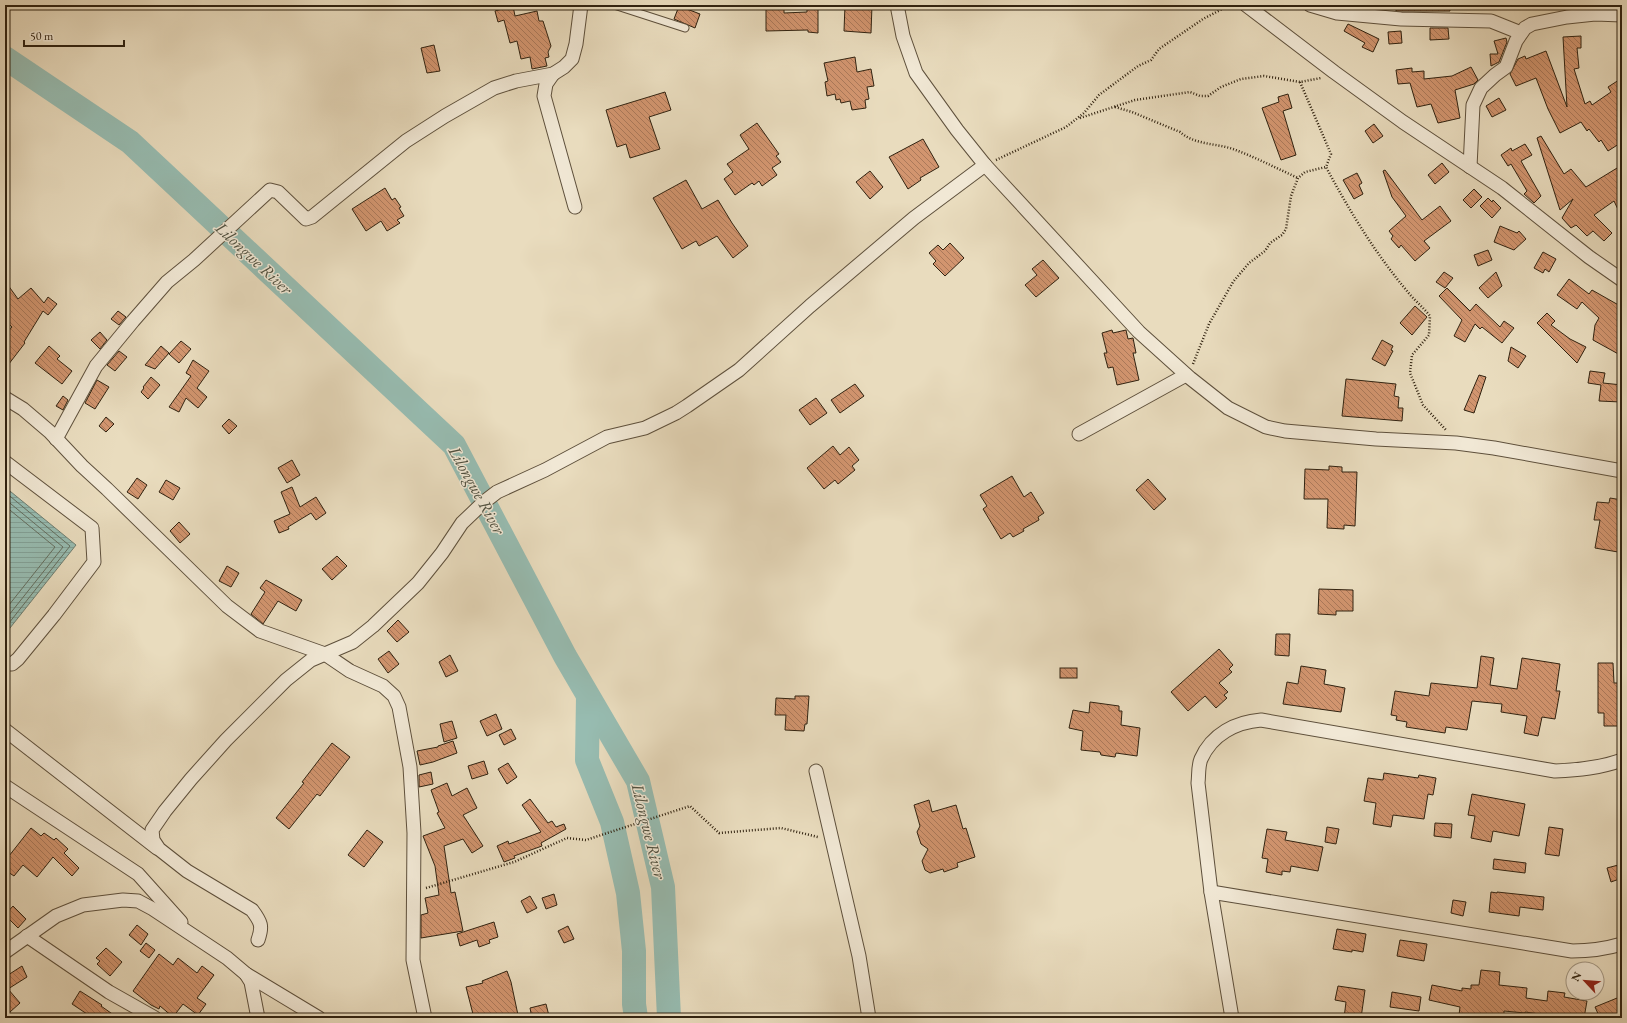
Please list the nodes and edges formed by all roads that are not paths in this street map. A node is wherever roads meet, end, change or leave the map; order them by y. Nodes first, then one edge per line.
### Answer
1 (581, 5) edge
2 (614, 5) edge
3 (897, 5) edge
4 (1246, 5) edge
5 (1310, 5) edge
6 (1622, 15) edge
7 (685, 28) dead end
8 (1521, 34) junction
9 (553, 74) junction
10 (984, 165) junction
11 (1470, 166) junction
12 (575, 208) dead end
13 (1622, 280) edge
14 (1186, 375) junction
15 (5, 398) edge
16 (1079, 434) dead end
17 (56, 439) junction
18 (5, 462) edge
19 (1622, 471) edge
20 (325, 654) junction
21 (5, 664) edge
22 (5, 730) edge
23 (1622, 760) edge
24 (816, 771) dead end
25 (5, 786) edge
26 (158, 849) junction
27 (1211, 892) junction
28 (27, 936) junction
29 (194, 936) junction
30 (258, 940) dead end
31 (1622, 944) edge
32 (8, 945) edge
33 (246, 974) junction
34 (155, 1018) edge
35 (258, 1018) edge
36 (319, 1018) edge
37 (425, 1018) edge
38 (869, 1018) edge
39 (1232, 1018) edge

1 - 9 street
2 - 7 lane
3 - 10 street
4 - 11 street
5 - 8 street
6 - 8 street
8 - 11 street
9 - 12 street
9 - 17 street
10 - 14 street
10 - 20 street
11 - 13 street
14 - 16 street
14 - 19 street
15 - 17 street
17 - 20 street
18 - 21 street
20 - 26 street
20 - 37 street
22 - 26 street
23 - 27 street
24 - 38 street
25 - 29 street
26 - 30 street
27 - 31 street
27 - 39 street
28 - 29 street
28 - 32 street
28 - 34 street
29 - 33 street
33 - 35 street
33 - 36 street

